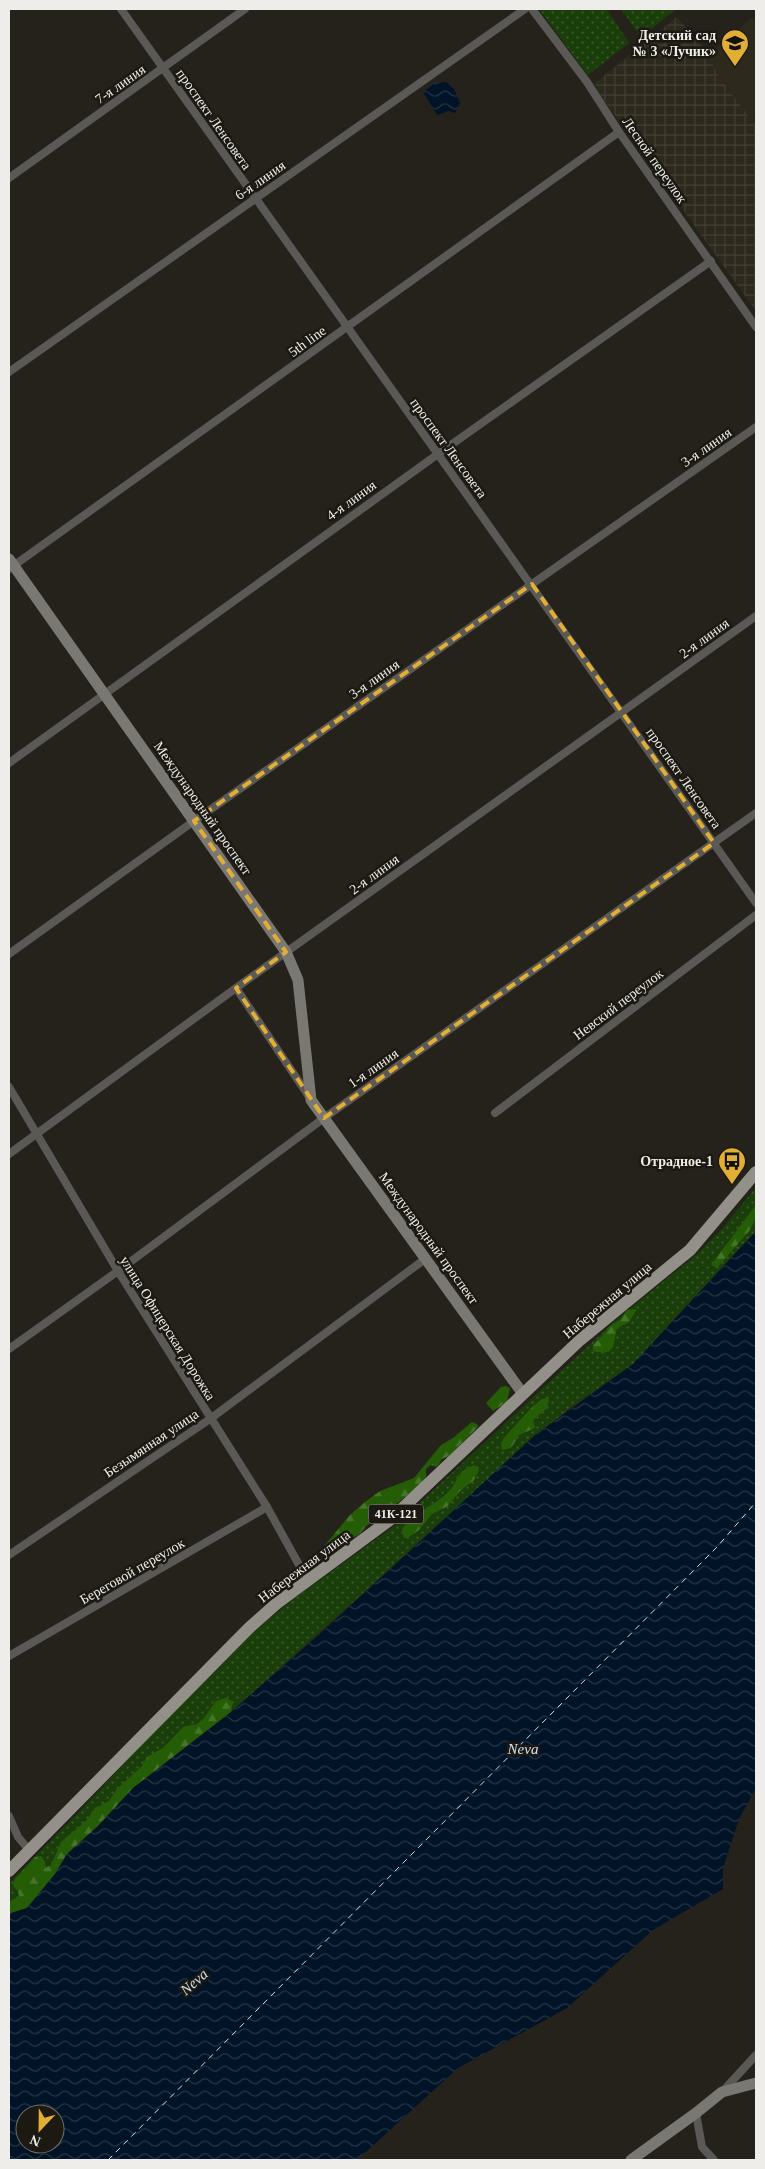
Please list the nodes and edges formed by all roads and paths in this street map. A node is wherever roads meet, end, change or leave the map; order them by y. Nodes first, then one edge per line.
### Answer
1 (121, 9) edge
2 (245, 9) edge
3 (525, 9) edge
4 (532, 9) edge
5 (163, 68) junction
6 (619, 132) junction
7 (9, 178) edge
8 (255, 199) junction
9 (711, 261) junction
10 (756, 327) edge
11 (346, 328) junction
12 (9, 372) edge
13 (756, 427) edge
14 (438, 454) junction
15 (10, 565) edge
16 (532, 584) junction
17 (756, 616) edge
18 (104, 694) junction
19 (622, 712) junction
20 (9, 763) edge
21 (756, 813) edge
22 (194, 821) junction
23 (714, 843) junction
24 (756, 903) edge
25 (756, 915) edge
26 (286, 952) junction
27 (9, 954) edge
28 (236, 988) junction
29 (9, 1087) edge
30 (311, 1100) junction
31 (495, 1113) dead end
32 (324, 1118) junction
33 (37, 1133) junction
34 (9, 1154) edge
35 (756, 1172) edge
36 (425, 1258) junction
37 (118, 1271) junction
38 (9, 1349) edge
39 (523, 1394) junction
40 (210, 1419) junction
41 (268, 1507) junction
42 (9, 1555) edge
43 (308, 1581) junction
44 (9, 1656) edge
45 (9, 1816) edge
46 (30, 1851) junction
47 (9, 1872) edge
48 (756, 2055) edge
49 (756, 2083) edge
50 (722, 2092) junction
51 (696, 2113) junction
52 (632, 2160) edge
53 (714, 2160) edge

1 - 5 street, проспект Ленсовета
2 - 5 street, 7-я линия
3 - 8 street, 6-я линия
4 - 6 street, Лесной переулок
5 - 7 street, 7-я линия
5 - 8 street, проспект Ленсовета
6 - 9 street, Лесной переулок
6 - 11 street, 5th line
8 - 11 street, проспект Ленсовета
8 - 12 street, 6-я линия
9 - 10 street, Лесной переулок
9 - 14 street, 4-я линия
11 - 14 street, проспект Ленсовета
11 - 15 street, 5th line
13 - 16 street, 3-я линия
14 - 16 street, проспект Ленсовета
14 - 18 street, 4-я линия
15 - 18 street, Международный проспект
16 - 19 street, проспект Ленсовета
16 - 22 street, 3-я линия
17 - 19 street, 2-я линия
18 - 20 street, 4-я линия
18 - 22 street, Международный проспект
19 - 23 street, проспект Ленсовета
19 - 26 street, 2-я линия
21 - 23 street, 1-я линия
22 - 26 street, Международный проспект
22 - 27 street, 3-я линия
23 - 24 street, проспект Ленсовета
23 - 32 street, 1-я линия
25 - 31 street, Невский переулок
26 - 28 street, 2-я линия
26 - 30 street, Международный проспект
28 - 30 street, Международный проспект
28 - 33 street, 2-я линия
29 - 33 street, улица Офицерская Дорожка
30 - 32 street, Международный проспект
32 - 36 street, Международный проспект
32 - 37 street, 1-я линия
33 - 34 street, 2-я линия
33 - 37 street, улица Офицерская Дорожка
35 - 39 main road, Набережная улица / 41К-121
36 - 39 street, Международный проспект
36 - 40 street, Безымянная улица
37 - 38 street, 1-я линия
37 - 40 street, улица Офицерская Дорожка
39 - 43 main road, Набережная улица / 41К-121
40 - 41 street, улица Офицерская Дорожка
40 - 42 street, Безымянная улица
41 - 43 street, улица Офицерская Дорожка
41 - 44 street, Береговой переулок
43 - 46 main road, Набережная улица / 41К-121
45 - 46 street
46 - 47 main road, Набережная улица / 41К-121
48 - 50 street
49 - 50 street
50 - 51 street
51 - 52 street
51 - 53 street

